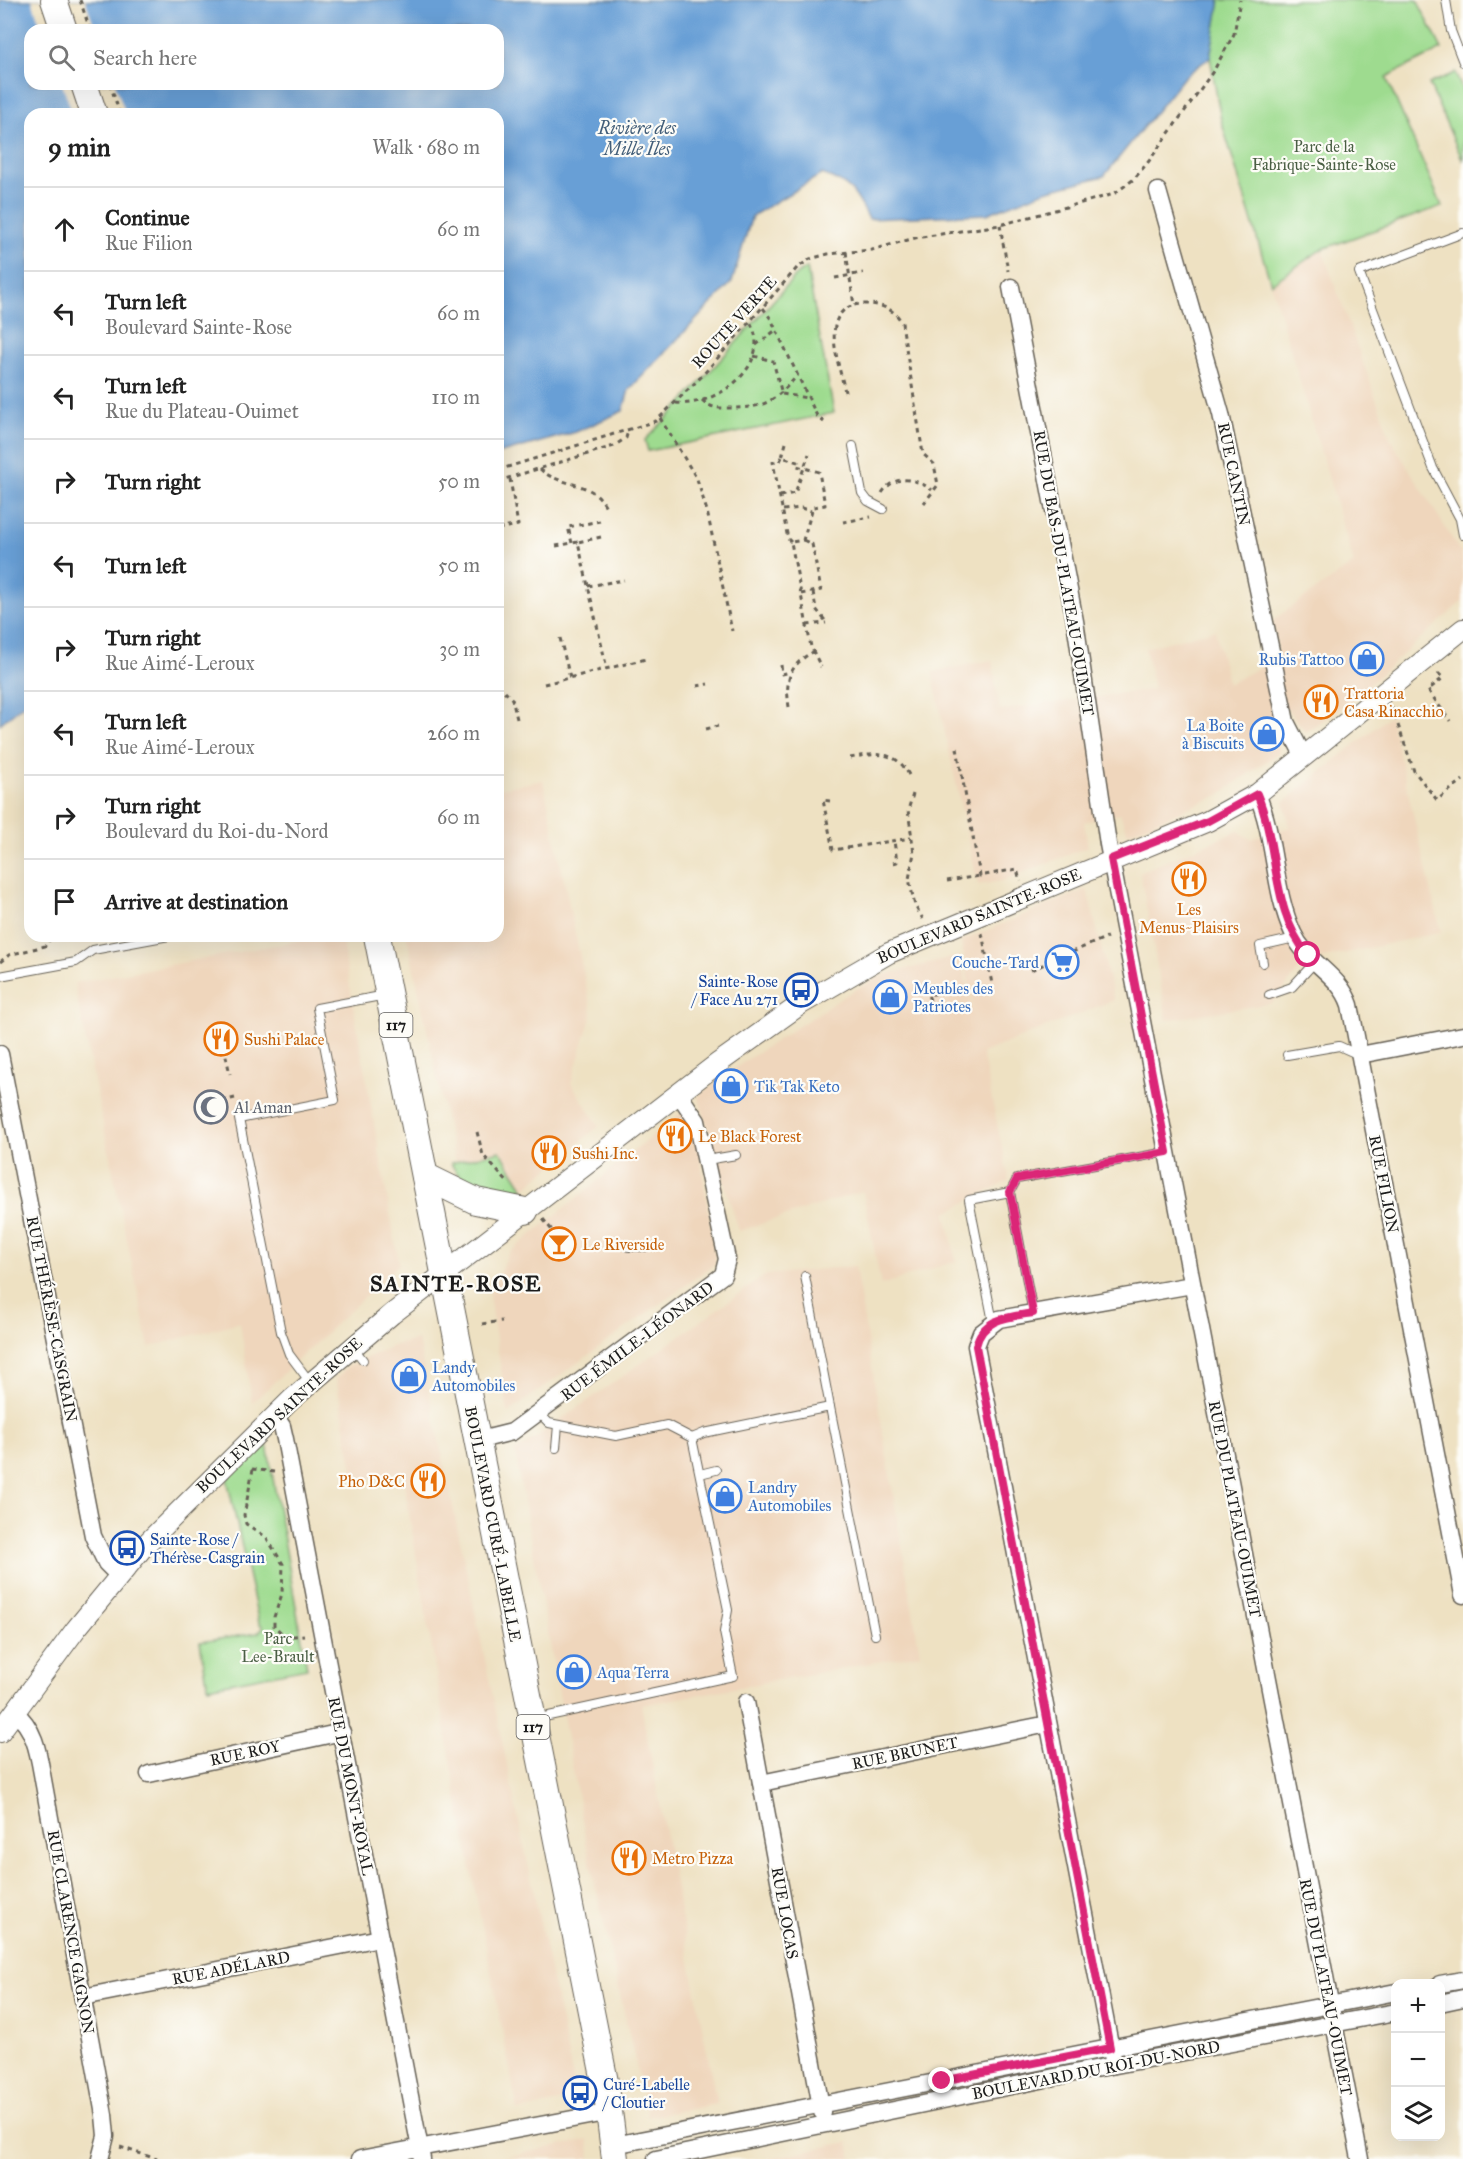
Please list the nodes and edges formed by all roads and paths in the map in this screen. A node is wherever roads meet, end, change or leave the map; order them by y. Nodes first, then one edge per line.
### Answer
1 (54, 0) edge
2 (80, 0) edge
3 (1240, 0) edge
4 (1446, 0) edge
5 (62, 24) edge
6 (88, 24) edge
7 (1463, 62) edge
8 (86, 90) edge
9 (112, 90) edge
10 (92, 108) edge
11 (118, 108) edge
12 (1158, 191) dead end
13 (1000, 225) junction
14 (1463, 233) edge
15 (846, 252) junction
16 (863, 273) dead end
17 (849, 276) junction
18 (835, 278) dead end
19 (1010, 282) joint
20 (854, 305) junction
21 (763, 308) junction
22 (750, 322) junction
23 (776, 330) junction
24 (756, 346) junction
25 (754, 356) junction
26 (798, 375) junction
27 (781, 392) junction
28 (845, 392) dead end
29 (808, 398) junction
30 (702, 400) junction
31 (676, 403) junction
32 (660, 418) junction
33 (824, 422) dead end
34 (628, 431) junction
35 (786, 443) dead end
36 (853, 446) dead end
37 (809, 454) dead end
38 (782, 457) junction
39 (504, 468) edge
40 (804, 468) junction
41 (540, 469) junction
42 (510, 478) junction
43 (504, 480) edge
44 (932, 490) junction
45 (882, 492) dead end
46 (780, 496) junction
47 (924, 503) dead end
48 (606, 507) dead end
49 (783, 510) junction
50 (811, 511) junction
51 (882, 512) joint
52 (600, 521) dead end
53 (843, 522) dead end
54 (504, 528) edge
55 (1463, 535) edge
56 (601, 537) dead end
57 (803, 540) junction
58 (578, 542) junction
59 (791, 542) junction
60 (572, 543) junction
61 (556, 546) dead end
62 (624, 580) dead end
63 (588, 586) junction
64 (813, 592) junction
65 (801, 594) junction
66 (807, 625) junction
67 (1463, 628) edge
68 (732, 631) dead end
69 (560, 638) dead end
70 (813, 652) junction
71 (646, 659) dead end
72 (781, 665) dead end
73 (821, 667) dead end
74 (607, 669) junction
75 (1437, 671) dead end
76 (790, 672) junction
77 (570, 678) junction
78 (1423, 682) dead end
79 (544, 684) dead end
80 (708, 684) dead end
81 (697, 686) dead end
82 (1428, 690) junction
83 (504, 691) edge
84 (789, 706) dead end
85 (1392, 706) dead end
86 (517, 719) dead end
87 (1450, 721) dead end
88 (718, 726) dead end
89 (706, 729) dead end
90 (957, 748) dead end
91 (1304, 757) junction
92 (850, 758) dead end
93 (909, 775) dead end
94 (1463, 780) edge
95 (913, 794) dead end
96 (1257, 794) junction
97 (831, 801) dead end
98 (911, 837) junction
99 (894, 841) junction
100 (1111, 859) junction
101 (893, 863) dead end
102 (980, 876) junction
103 (947, 881) dead end
104 (1021, 882) dead end
105 (925, 921) dead end
106 (981, 929) dead end
107 (1107, 937) dead end
108 (1295, 938) junction
109 (48, 942) edge
110 (137, 942) edge
111 (378, 942) edge
112 (0, 962) edge
113 (1315, 962) junction
114 (1263, 963) dead end
115 (1031, 970) dead end
116 (0, 976) edge
117 (992, 984) dead end
118 (950, 991) dead end
119 (390, 994) junction
120 (1269, 995) dead end
121 (930, 1000) dead end
122 (1463, 1035) edge
123 (224, 1047) dead end
124 (0, 1054) edge
125 (1287, 1055) dead end
126 (1360, 1055) junction
127 (230, 1074) dead end
128 (678, 1093) junction
129 (235, 1098) dead end
130 (222, 1101) dead end
131 (477, 1132) dead end
132 (1167, 1152) junction
133 (736, 1155) dead end
134 (707, 1160) junction
135 (425, 1176) junction
136 (513, 1185) dead end
137 (1010, 1192) junction
138 (533, 1214) junction
139 (555, 1234) dead end
140 (646, 1247) dead end
141 (628, 1248) dead end
142 (445, 1273) junction
143 (805, 1276) dead end
144 (1192, 1285) junction
145 (1033, 1313) junction
146 (502, 1321) dead end
147 (993, 1322) junction
148 (482, 1324) dead end
149 (310, 1382) junction
150 (830, 1407) junction
151 (539, 1413) junction
152 (275, 1416) junction
153 (558, 1425) junction
154 (692, 1438) junction
155 (476, 1441) junction
156 (556, 1448) dead end
157 (246, 1468) dead end
158 (253, 1469) junction
159 (716, 1470) dead end
160 (274, 1472) dead end
161 (700, 1474) junction
162 (120, 1577) junction
163 (1463, 1595) edge
164 (304, 1635) dead end
165 (875, 1635) dead end
166 (746, 1702) dead end
167 (15, 1712) junction
168 (532, 1720) junction
169 (1048, 1724) junction
170 (0, 1732) edge
171 (342, 1732) junction
172 (149, 1774) dead end
173 (761, 1783) junction
174 (380, 1938) junction
175 (1463, 1980) edge
176 (1445, 1983) edge
177 (1391, 1993) edge
178 (83, 1997) junction
179 (1463, 1998) edge
180 (1445, 2002) edge
181 (1330, 2004) junction
182 (1391, 2013) edge
183 (1334, 2023) junction
184 (1110, 2048) junction
185 (1114, 2065) junction
186 (820, 2103) junction
187 (610, 2112) junction
188 (825, 2124) junction
189 (116, 2146) dead end
190 (621, 2151) edge
191 (421, 2153) edge
192 (100, 2159) edge
193 (157, 2159) edge
194 (360, 2159) edge
195 (656, 2159) edge
196 (1360, 2159) edge

1 - 5 main road
2 - 6 path
3 - 13 path, ROUTE VERTE
4 - 7 lane
8 - 10 main road
9 - 11 path
12 - 91 street, RUE CANTIN
13 - 15 path, ROUTE VERTE
13 - 19 path
14 - 55 lane
15 - 17 path
15 - 21 path, ROUTE VERTE
16 - 17 path
17 - 18 path
17 - 20 path
19 - 100 street, RUE DU BAS-DU-PLATEAU-OUIMET
20 - 28 path
20 - 44 path
21 - 22 path, ROUTE VERTE
21 - 23 path
22 - 24 path
22 - 31 path, ROUTE VERTE
23 - 24 path
23 - 26 path
24 - 25 path
25 - 27 path
25 - 30 path
26 - 27 path
26 - 29 path
27 - 29 path
27 - 30 path
29 - 33 path
30 - 31 path
31 - 32 path, ROUTE VERTE
32 - 34 path, ROUTE VERTE
32 - 68 path
34 - 39 path, ROUTE VERTE
34 - 41 path
35 - 38 path
36 - 51 lane
37 - 40 path
38 - 40 path
38 - 46 path
40 - 46 path
40 - 50 path
41 - 42 path
41 - 48 path
42 - 43 path
42 - 54 path
44 - 45 path
44 - 47 path
46 - 49 path
49 - 50 path
49 - 59 path
50 - 57 path
51 - 53 path
52 - 60 path
56 - 58 path
57 - 59 path
57 - 64 path
58 - 60 path
58 - 63 path
59 - 65 path
60 - 61 path
62 - 63 path
63 - 74 path
64 - 65 path
64 - 66 path
65 - 66 path
66 - 70 path
67 - 91 street, BOULEVARD SAINTE-ROSE
69 - 77 path
70 - 73 path
70 - 76 path
71 - 74 path
72 - 76 path
74 - 77 path
75 - 82 path
76 - 84 path
77 - 79 path
78 - 82 path
80 - 81 path
82 - 87 path
83 - 86 path
85 - 94 path
88 - 89 path
90 - 102 path
91 - 96 street, BOULEVARD SAINTE-ROSE
92 - 93 path
95 - 98 path
96 - 100 street, BOULEVARD SAINTE-ROSE
96 - 108 street, RUE FILION
97 - 99 path
98 - 99 path
98 - 105 path
99 - 101 path
100 - 128 street, BOULEVARD SAINTE-ROSE
100 - 132 street, RUE DU PLATEAU-OUIMET
102 - 103 path
102 - 104 path
106 - 117 path
107 - 115 path
108 - 113 street, RUE FILION
108 - 114 lane
109 - 112 path
110 - 116 lane
111 - 119 main road, BOULEVARD CURÉ-LABELLE / 117
113 - 120 lane
113 - 126 street, RUE FILION
118 - 121 path
119 - 135 main road, BOULEVARD CURÉ-LABELLE / 117
119 - 149 lane
122 - 126 street
123 - 127 path
124 - 162 street, RUE THÉRÈSE-CASGRAIN
125 - 126 lane
126 - 163 street, RUE FILION
128 - 134 street, RUE ÉMILE-LÉONARD
128 - 138 street, BOULEVARD SAINTE-ROSE
129 - 130 path
131 - 136 path
132 - 137 lane
132 - 144 street, RUE DU PLATEAU-OUIMET
133 - 134 lane
134 - 151 street, RUE ÉMILE-LÉONARD
135 - 138 main road
135 - 142 main road, BOULEVARD CURÉ-LABELLE / 117
137 - 145 lane
137 - 147 lane
138 - 139 path
138 - 142 street, BOULEVARD SAINTE-ROSE
140 - 141 lane
142 - 149 street, BOULEVARD SAINTE-ROSE
142 - 155 main road, BOULEVARD CURÉ-LABELLE / 117
143 - 150 lane
144 - 145 street
144 - 181 street, RUE DU PLATEAU-OUIMET
145 - 147 street
146 - 148 path
147 - 169 street
149 - 152 street, BOULEVARD SAINTE-ROSE
150 - 154 lane
150 - 165 lane
151 - 153 lane
151 - 155 street, RUE ÉMILE-LÉONARD
152 - 162 street, BOULEVARD SAINTE-ROSE
152 - 171 street, RUE DU MONT-ROYAL
153 - 154 lane
153 - 156 lane
154 - 161 lane
155 - 168 main road, BOULEVARD CURÉ-LABELLE / 117
157 - 158 path
158 - 160 path
158 - 164 path
159 - 161 lane
161 - 168 lane
162 - 167 street, BOULEVARD SAINTE-ROSE
166 - 173 street, RUE LOCAS
167 - 170 street, BOULEVARD SAINTE-ROSE
167 - 178 street, RUE CLARENCE GAGNON
168 - 187 main road, BOULEVARD CURÉ-LABELLE / 117
169 - 173 street, RUE BRUNET
169 - 184 street
171 - 172 street, RUE ROY
171 - 174 street, RUE DU MONT-ROYAL
173 - 186 street, RUE LOCAS
174 - 178 street, RUE ADÉLARD
174 - 191 street, RUE DU MONT-ROYAL
175 - 176 street
177 - 181 street, BOULEVARD DU ROI-DU-NORD
178 - 192 street, RUE CLARENCE GAGNON
179 - 180 street
181 - 183 street, RUE DU PLATEAU-OUIMET
181 - 184 street, BOULEVARD DU ROI-DU-NORD
182 - 183 street, BOULEVARD DU ROI-DU-NORD
183 - 185 street, BOULEVARD DU ROI-DU-NORD
183 - 196 street, RUE DU PLATEAU-OUIMET
184 - 185 street
184 - 186 street, BOULEVARD DU ROI-DU-NORD
185 - 188 street, BOULEVARD DU ROI-DU-NORD
186 - 188 street, RUE LOCAS
186 - 190 street, BOULEVARD DU ROI-DU-NORD
187 - 190 main road, BOULEVARD CURÉ-LABELLE / 117
187 - 191 street
188 - 195 street, BOULEVARD DU ROI-DU-NORD
189 - 193 path
191 - 194 street

